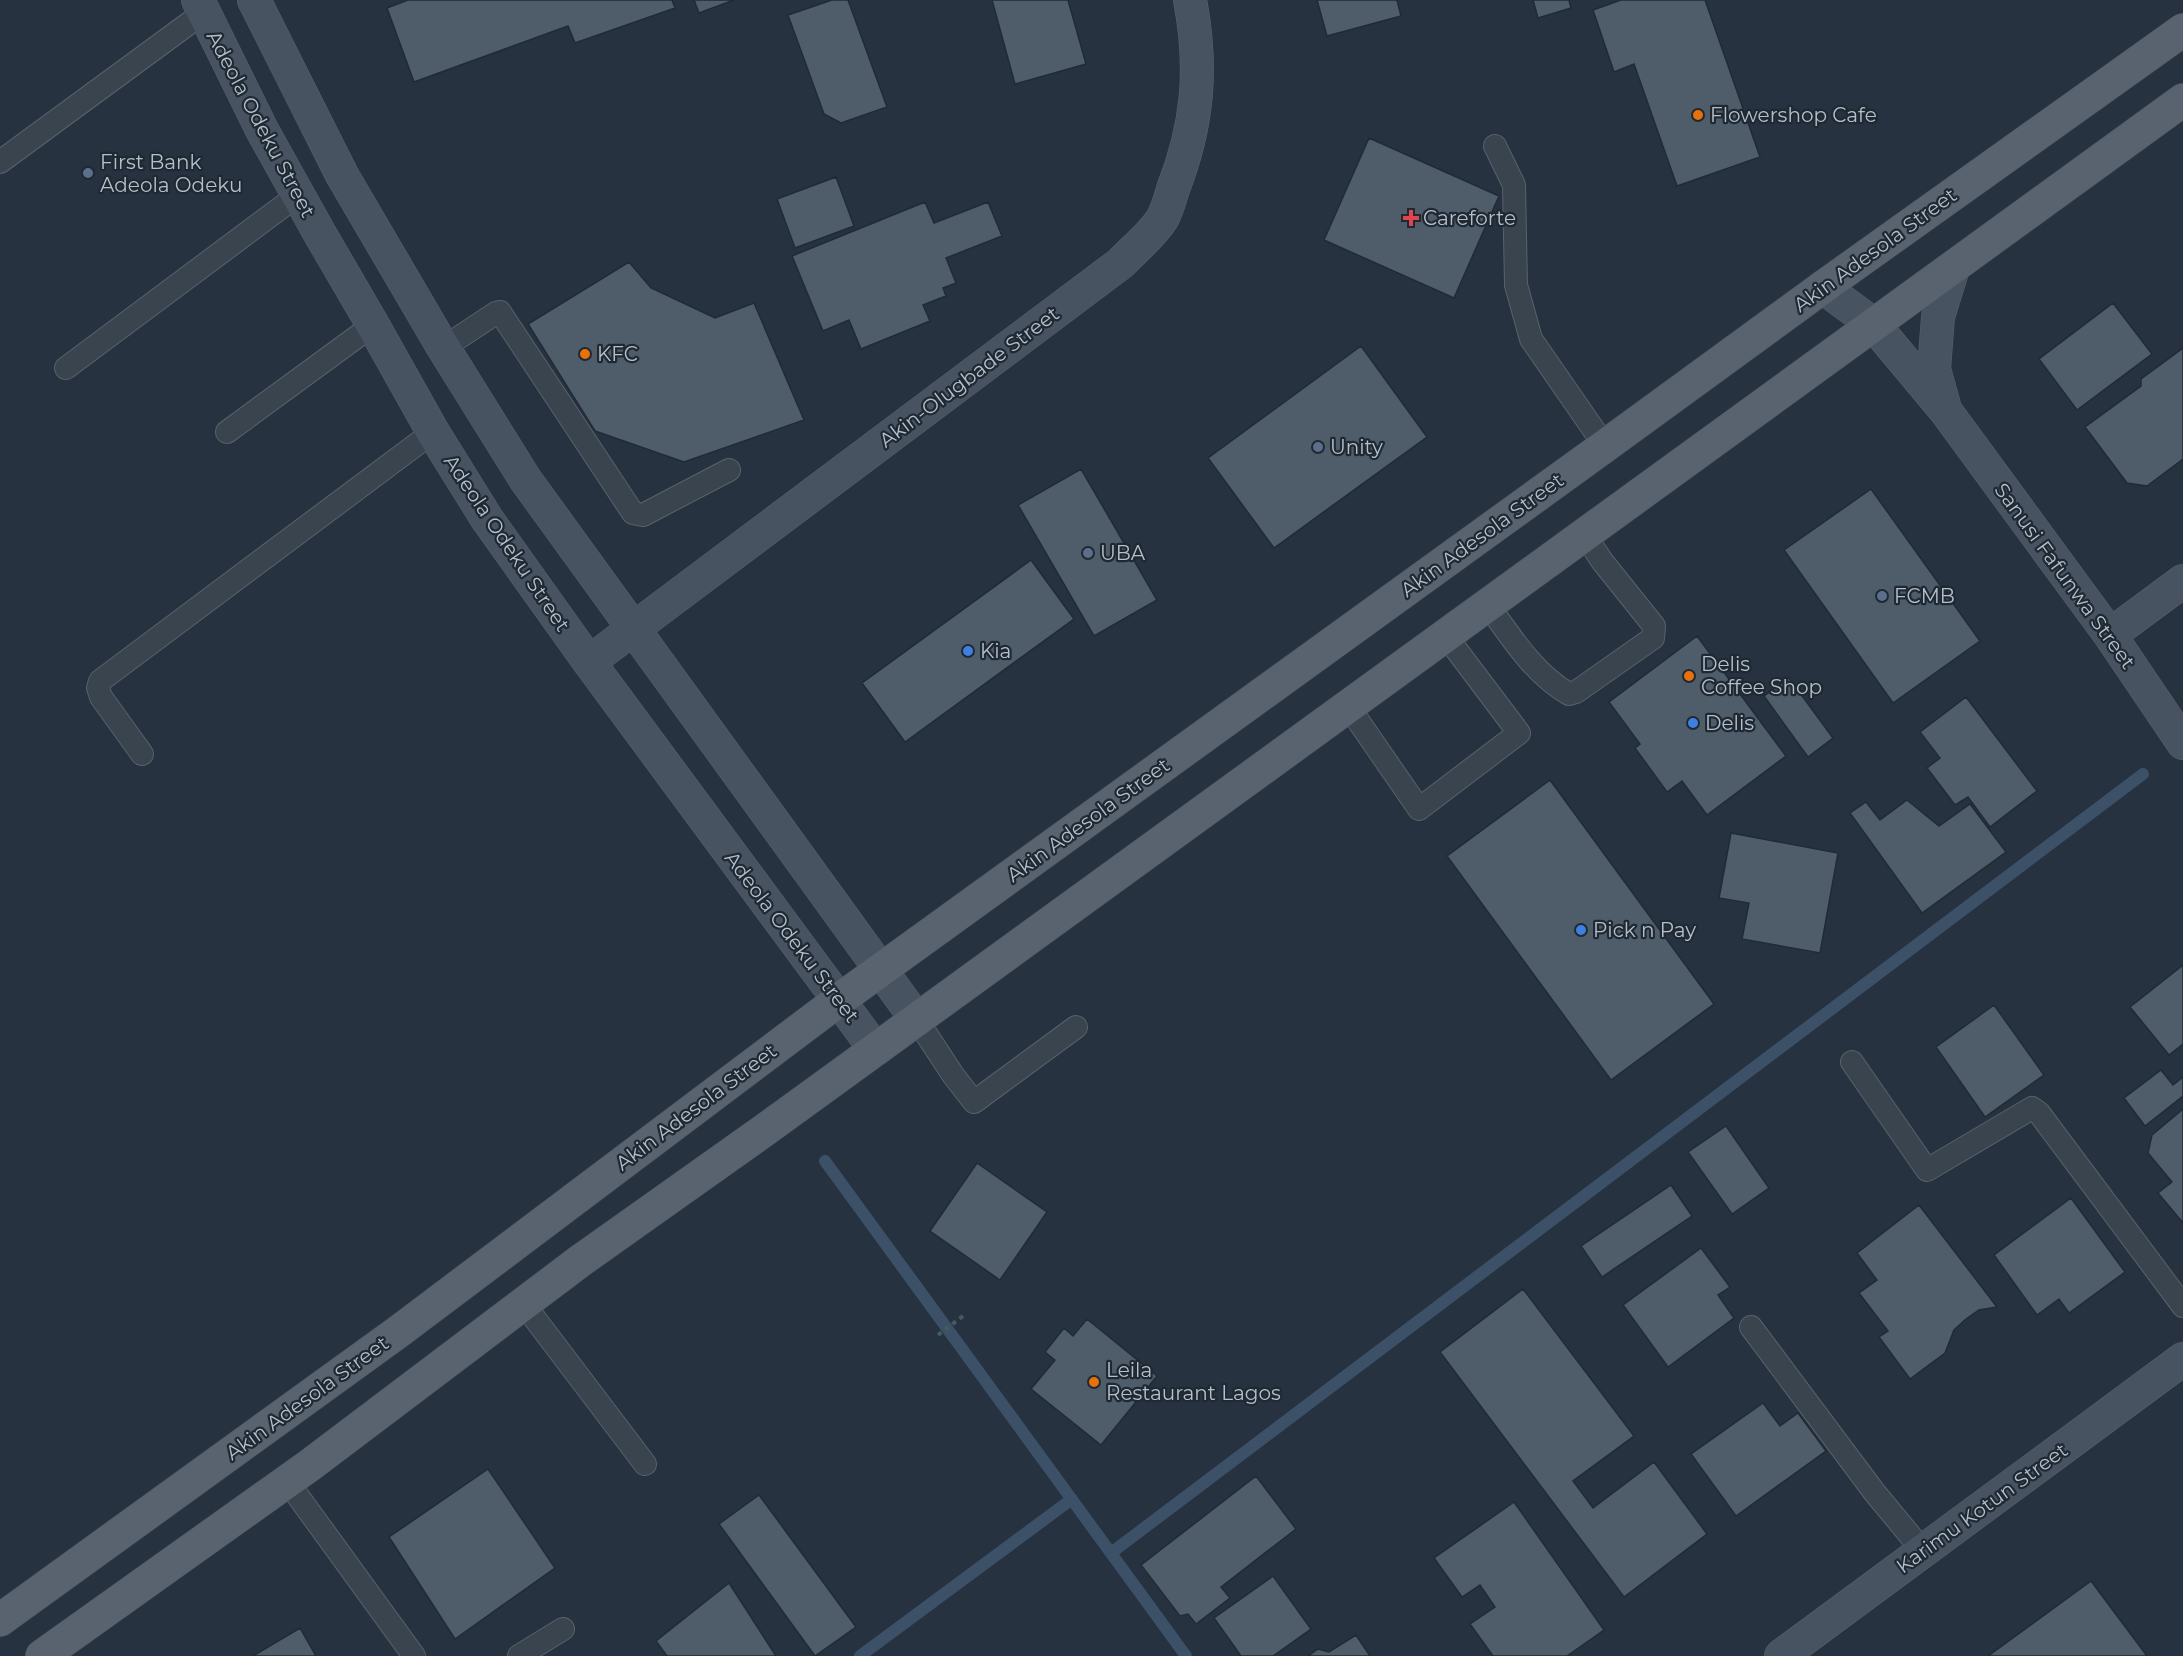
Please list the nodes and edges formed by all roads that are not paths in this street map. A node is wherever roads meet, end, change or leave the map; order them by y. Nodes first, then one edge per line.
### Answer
1 (254, 0) edge
2 (1190, 0) edge
3 (200, 7) edge
4 (2183, 30) edge
5 (2183, 100) edge
6 (1495, 146) dead end
7 (0, 162) edge
8 (298, 195) junction
9 (1953, 268) junction
10 (1823, 287) junction
11 (374, 325) junction
12 (1874, 325) junction
13 (443, 348) junction
14 (66, 368) dead end
15 (1945, 410) junction
16 (227, 432) dead end
17 (432, 432) junction
18 (1605, 447) junction
19 (729, 470) dead end
20 (1585, 535) junction
21 (2183, 581) edge
22 (1488, 605) junction
23 (633, 631) junction
24 (2110, 635) junction
25 (1446, 636) junction
26 (589, 662) junction
27 (1348, 706) junction
28 (2183, 743) edge
29 (142, 754) dead end
30 (880, 969) junction
31 (839, 1000) junction
32 (917, 1020) junction
33 (1076, 1027) dead end
34 (875, 1049) junction
35 (1852, 1062) dead end
36 (523, 1304) junction
37 (2183, 1306) edge
38 (1751, 1327) dead end
39 (2183, 1359) edge
40 (645, 1464) dead end
41 (287, 1481) junction
42 (1923, 1551) junction
43 (0, 1620) edge
44 (563, 1629) dead end
45 (42, 1656) edge
46 (414, 1656) edge
47 (519, 1656) edge
48 (1780, 1656) edge

1 - 13 main road
2 - 23 main road, Akin-Olugbade Street
3 - 7 lane
3 - 8 main road, Adeola Odeku Street
4 - 10 main road, Akin Adesola Street
5 - 9 main road
6 - 18 lane
8 - 11 main road, Adeola Odeku Street
8 - 14 lane
9 - 12 main road
9 - 15 main road, Sanusi Fafunwa Street
10 - 12 main road, Sanusi Fafunwa Street
10 - 18 main road, Akin Adesola Street
11 - 16 lane
11 - 17 main road, Adeola Odeku Street
12 - 15 main road, Sanusi Fafunwa Street
12 - 20 main road
13 - 19 lane
13 - 23 main road
15 - 24 main road, Sanusi Fafunwa Street
17 - 26 main road, Adeola Odeku Street
17 - 29 lane
18 - 30 main road, Akin Adesola Street
20 - 22 main road
20 - 22 lane
21 - 24 main road
22 - 25 main road
23 - 26 main road, Akin-Olugbade Street
23 - 30 main road
24 - 28 main road, Sanusi Fafunwa Street
25 - 27 main road
25 - 27 lane
26 - 31 main road, Adeola Odeku Street
27 - 32 main road
30 - 31 main road, Akin Adesola Street
30 - 32 main road
31 - 34 main road, Adeola Odeku Street
31 - 43 main road, Akin Adesola Street
32 - 33 lane
32 - 34 main road
34 - 36 main road
35 - 37 lane
36 - 40 lane
36 - 41 main road
38 - 42 lane
39 - 42 main road, Karimu Kotun Street
41 - 45 main road
41 - 46 lane
42 - 48 main road, Karimu Kotun Street
44 - 47 lane

